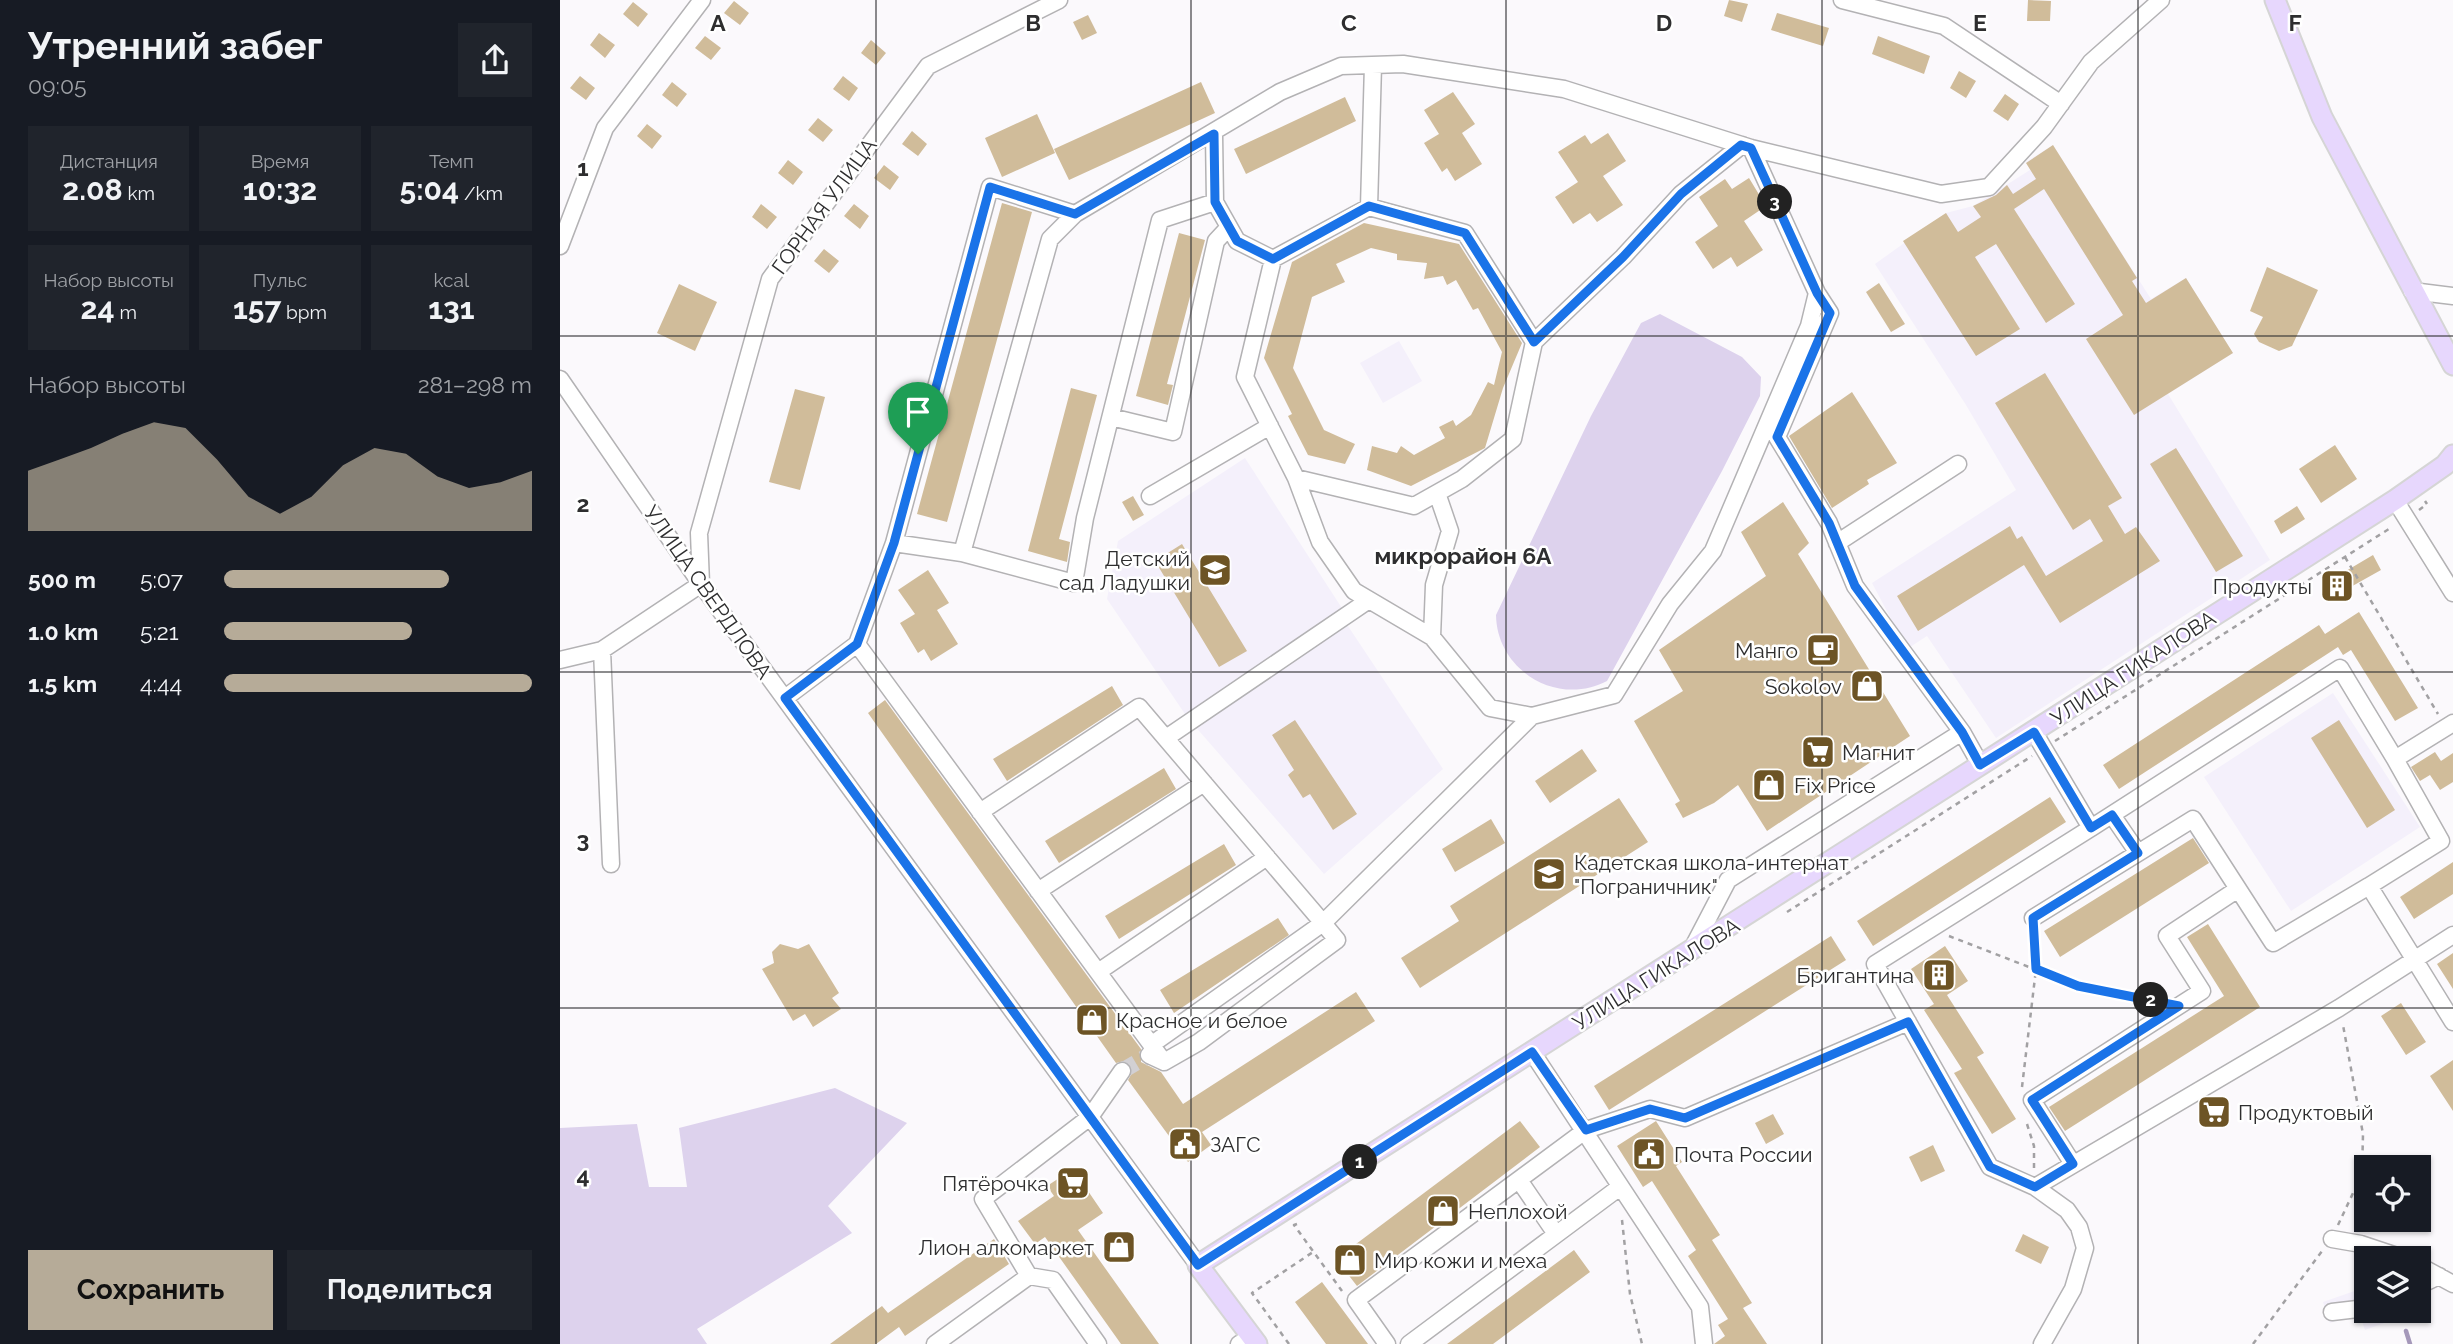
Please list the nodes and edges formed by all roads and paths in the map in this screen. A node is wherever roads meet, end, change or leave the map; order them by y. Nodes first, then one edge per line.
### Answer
1 (702, 0) edge
2 (1059, 0) edge
3 (1842, 0) edge
4 (2161, 0) edge
5 (2274, 0) edge
6 (1373, 65) junction
7 (2061, 104) junction
8 (1214, 134) junction
9 (1746, 147) junction
10 (1215, 202) junction
11 (1369, 206) junction
12 (1075, 214) junction
13 (1229, 228) junction
14 (560, 246) edge
15 (1273, 259) junction
16 (2412, 291) junction
17 (1817, 293) junction
18 (2453, 296) edge
19 (1534, 342) junction
20 (2453, 365) edge
21 (560, 379) edge
22 (1111, 417) junction
23 (1270, 426) junction
24 (2453, 455) edge
25 (1958, 464) dead end
26 (1296, 478) junction
27 (1437, 494) junction
28 (1150, 496) dead end
29 (2395, 500) junction
30 (894, 543) junction
31 (1837, 543) junction
32 (962, 553) junction
33 (2345, 557) dead end
34 (701, 584) junction
35 (2452, 589) edge
36 (1369, 600) junction
37 (1432, 637) junction
38 (857, 644) junction
39 (602, 650) junction
40 (560, 660) edge
41 (785, 698) junction
42 (1532, 716) junction
43 (2450, 725) edge
44 (1962, 732) junction
45 (2034, 732) junction
46 (1166, 738) junction
47 (2395, 760) junction
48 (1980, 765) junction
49 (1203, 783) junction
50 (980, 812) junction
51 (2112, 815) junction
52 (2091, 828) junction
53 (2138, 853) junction
54 (1267, 857) junction
55 (611, 864) dead end
56 (2369, 886) junction
57 (2238, 889) junction
58 (1038, 891) junction
59 (2033, 918) joint
60 (1323, 923) junction
61 (1925, 933) junction
62 (2453, 935) edge
63 (1691, 952) junction
64 (2413, 960) junction
65 (2036, 969) junction
66 (1098, 972) junction
67 (2179, 1006) junction
68 (2339, 1008) junction
69 (1908, 1022) junction
70 (2453, 1022) edge
71 (1532, 1052) junction
72 (1155, 1054) junction
73 (1122, 1071) tunnel mouth
74 (2022, 1088) dead end
75 (1090, 1117) junction
76 (2027, 1123) dead end
77 (1586, 1130) junction
78 (2073, 1164) junction
79 (1519, 1180) junction
80 (1619, 1187) junction
81 (2035, 1187) junction
82 (1294, 1225) dead end
83 (1556, 1234) junction
84 (2332, 1240) junction
85 (2367, 1246) edge
86 (1313, 1252) junction
87 (1198, 1265) junction
88 (1029, 1276) junction
89 (1346, 1297) dead end
90 (2354, 1309) edge
91 (2332, 1312) dead end
92 (1249, 1342) edge
93 (935, 1344) edge
94 (1098, 1344) edge
95 (1289, 1344) edge
96 (1387, 1344) edge
97 (1409, 1344) edge
98 (1642, 1344) edge
99 (1704, 1344) edge
100 (2042, 1344) edge
101 (2253, 1344) edge

1 - 14 street
2 - 34 street, ГОРНАЯ УЛИЦА
3 - 7 street
4 - 7 street
5 - 16 main road
6 - 8 street
6 - 9 street
6 - 11 street
7 - 9 street
8 - 10 street
8 - 12 street
9 - 17 street
9 - 19 street
10 - 13 street
10 - 22 street
11 - 15 street
11 - 19 street
12 - 30 street
12 - 32 street
13 - 15 street
13 - 22 street
15 - 23 street
16 - 18 street
16 - 20 main road
17 - 31 street
17 - 42 street
19 - 27 street
21 - 34 street, УЛИЦА СВЕРДЛОВА
22 - 32 street
23 - 26 street
23 - 28 street
24 - 29 main road, УЛИЦА ГИКАЛОВА
25 - 31 street
26 - 27 street
26 - 36 street
27 - 37 street
29 - 35 street
29 - 45 main road, УЛИЦА ГИКАЛОВА
30 - 32 street
30 - 38 street
31 - 44 street
33 - 43 path
34 - 39 street
34 - 41 street, УЛИЦА СВЕРДЛОВА
36 - 37 street
36 - 46 street
37 - 42 street
38 - 41 street
38 - 50 street
39 - 40 street
39 - 55 street
41 - 75 street, УЛИЦА СВЕРДЛОВА
42 - 60 street
43 - 47 street
44 - 48 street
44 - 63 street
45 - 48 main road, УЛИЦА ГИКАЛОВА
45 - 52 street
46 - 49 street
46 - 50 street
47 - 51 street
47 - 56 street
48 - 63 main road, УЛИЦА ГИКАЛОВА
49 - 54 street
49 - 58 street
50 - 58 street
51 - 52 street
51 - 53 street
52 - 61 street
53 - 57 street
53 - 59 street
54 - 60 street
54 - 66 street
56 - 57 street
56 - 64 street
57 - 67 street
58 - 66 street
59 - 65 path
60 - 72 street
60 - 72 street
61 - 65 path
61 - 69 street
62 - 64 street
63 - 71 main road, УЛИЦА ГИКАЛОВА
64 - 68 street
64 - 70 street
65 - 67 path
65 - 74 path
66 - 72 street
67 - 78 street
68 - 78 street
68 - 84 path
69 - 77 street
69 - 81 street
71 - 77 street
71 - 87 main road, УЛИЦА ГИКАЛОВА
73 - 75 street
75 - 87 street, УЛИЦА СВЕРДЛОВА
75 - 88 street
76 - 81 path
77 - 79 street
77 - 80 street
78 - 81 street
79 - 83 street
79 - 96 street
80 - 83 street
80 - 98 path
80 - 99 street
81 - 100 street
82 - 86 path
83 - 97 street
84 - 85 street
84 - 101 path
86 - 89 path
86 - 95 path
87 - 92 main road, УЛИЦА СВЕРДЛОВА
88 - 93 street
88 - 94 street
90 - 91 street

